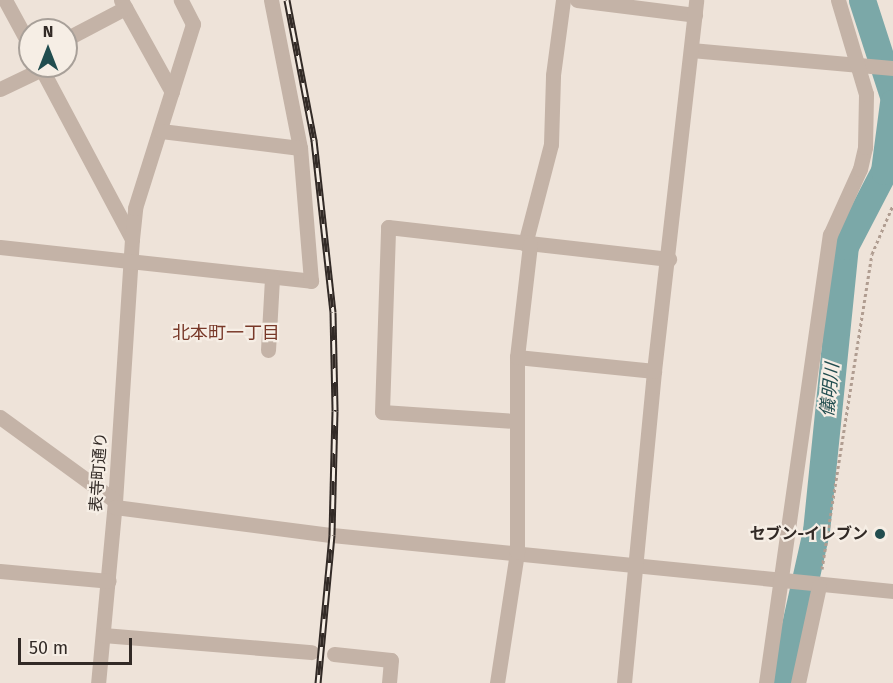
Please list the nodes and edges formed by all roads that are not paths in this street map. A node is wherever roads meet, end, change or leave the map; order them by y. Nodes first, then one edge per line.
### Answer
1 (5, 0) edge
2 (181, 0) edge
3 (271, 0) edge
4 (563, 0) edge
5 (578, 0) edge
6 (838, 0) edge
7 (123, 4) edge
8 (695, 8) edge
9 (18, 24) edge
10 (78, 32) edge
11 (691, 50) junction
12 (862, 66) junction
13 (893, 68) edge
14 (20, 78) edge
15 (47, 78) edge
16 (0, 89) edge
17 (172, 92) junction
18 (161, 131) junction
19 (300, 148) junction
20 (132, 239) junction
21 (528, 244) junction
22 (0, 247) edge
23 (669, 259) junction
24 (133, 262) junction
25 (272, 278) junction
26 (268, 350) dead end
27 (517, 357) junction
28 (654, 371) junction
29 (0, 417) edge
30 (515, 421) junction
31 (115, 504) junction
32 (517, 552) junction
33 (638, 567) junction
34 (0, 571) edge
35 (109, 581) junction
36 (786, 583) junction
37 (816, 586) junction
38 (893, 591) edge
39 (103, 636) junction
40 (311, 652) dead end
41 (334, 654) dead end
42 (98, 683) edge
43 (389, 683) edge
44 (497, 683) edge
45 (624, 683) edge
46 (766, 683) edge
47 (798, 683) edge

1 - 9 street
2 - 17 street, 表寺町通り
3 - 19 street
4 - 21 street
5 - 8 street
6 - 12 street
7 - 10 street
7 - 17 street
8 - 11 street
11 - 12 street
11 - 23 street
12 - 13 street
12 - 36 street
14 - 16 street
15 - 20 street
17 - 18 street, 表寺町通り
18 - 19 street
18 - 20 street, 表寺町通り
19 - 25 street
20 - 24 street, 表寺町通り
21 - 23 street
21 - 27 street
21 - 30 street
22 - 24 street
23 - 28 street
24 - 25 street
24 - 31 street, 表寺町通り
25 - 26 street
27 - 28 street
27 - 30 street
28 - 33 street
29 - 31 street
30 - 32 street
31 - 32 street
31 - 35 street, 表寺町通り
32 - 33 street
32 - 44 street
33 - 36 street
33 - 45 street
34 - 35 street
35 - 39 street, 表寺町通り
36 - 37 street
36 - 46 street
37 - 38 street
37 - 47 street
39 - 40 street
39 - 42 street, 表寺町通り
41 - 43 street

